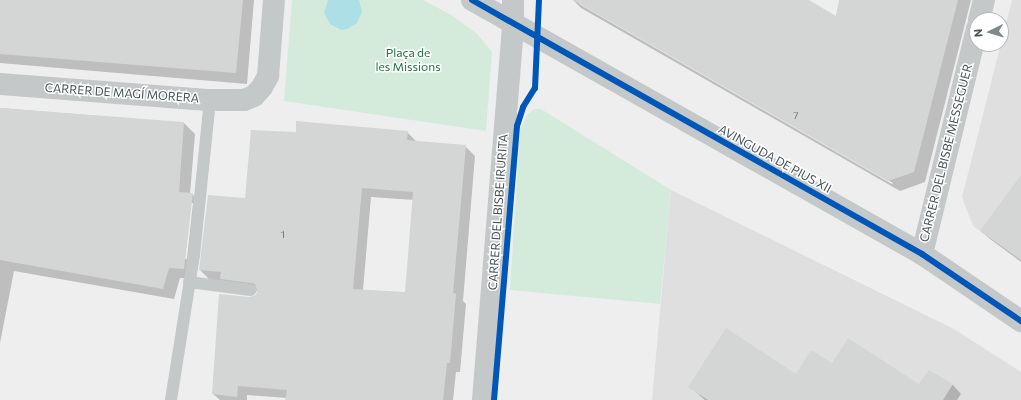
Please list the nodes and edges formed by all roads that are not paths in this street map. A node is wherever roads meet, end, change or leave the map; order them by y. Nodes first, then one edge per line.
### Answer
1 (274, 0) edge
2 (472, 0) edge
3 (513, 0) edge
4 (984, 0) edge
5 (981, 12) edge
6 (513, 24) junction
7 (971, 52) edge
8 (0, 84) edge
9 (210, 100) junction
10 (922, 254) junction
11 (189, 282) junction
12 (250, 290) dead end
13 (1021, 321) edge
14 (171, 400) edge
15 (483, 400) edge

1 - 9 street, CARRER DE MAGÍ MORERA
2 - 6 street
3 - 6 street, CARRER DEL BISBE IRURITA
4 - 5 street
6 - 10 street, AVINGUDA DE PIUS XII
6 - 15 street, CARRER DEL BISBE IRURITA
7 - 10 street, CARRER DEL BISBE MESSEGUER
8 - 9 street, CARRER DE MAGÍ MORERA
9 - 11 lane
10 - 13 street, AVINGUDA DE PIUS XII
11 - 12 lane
11 - 14 lane

